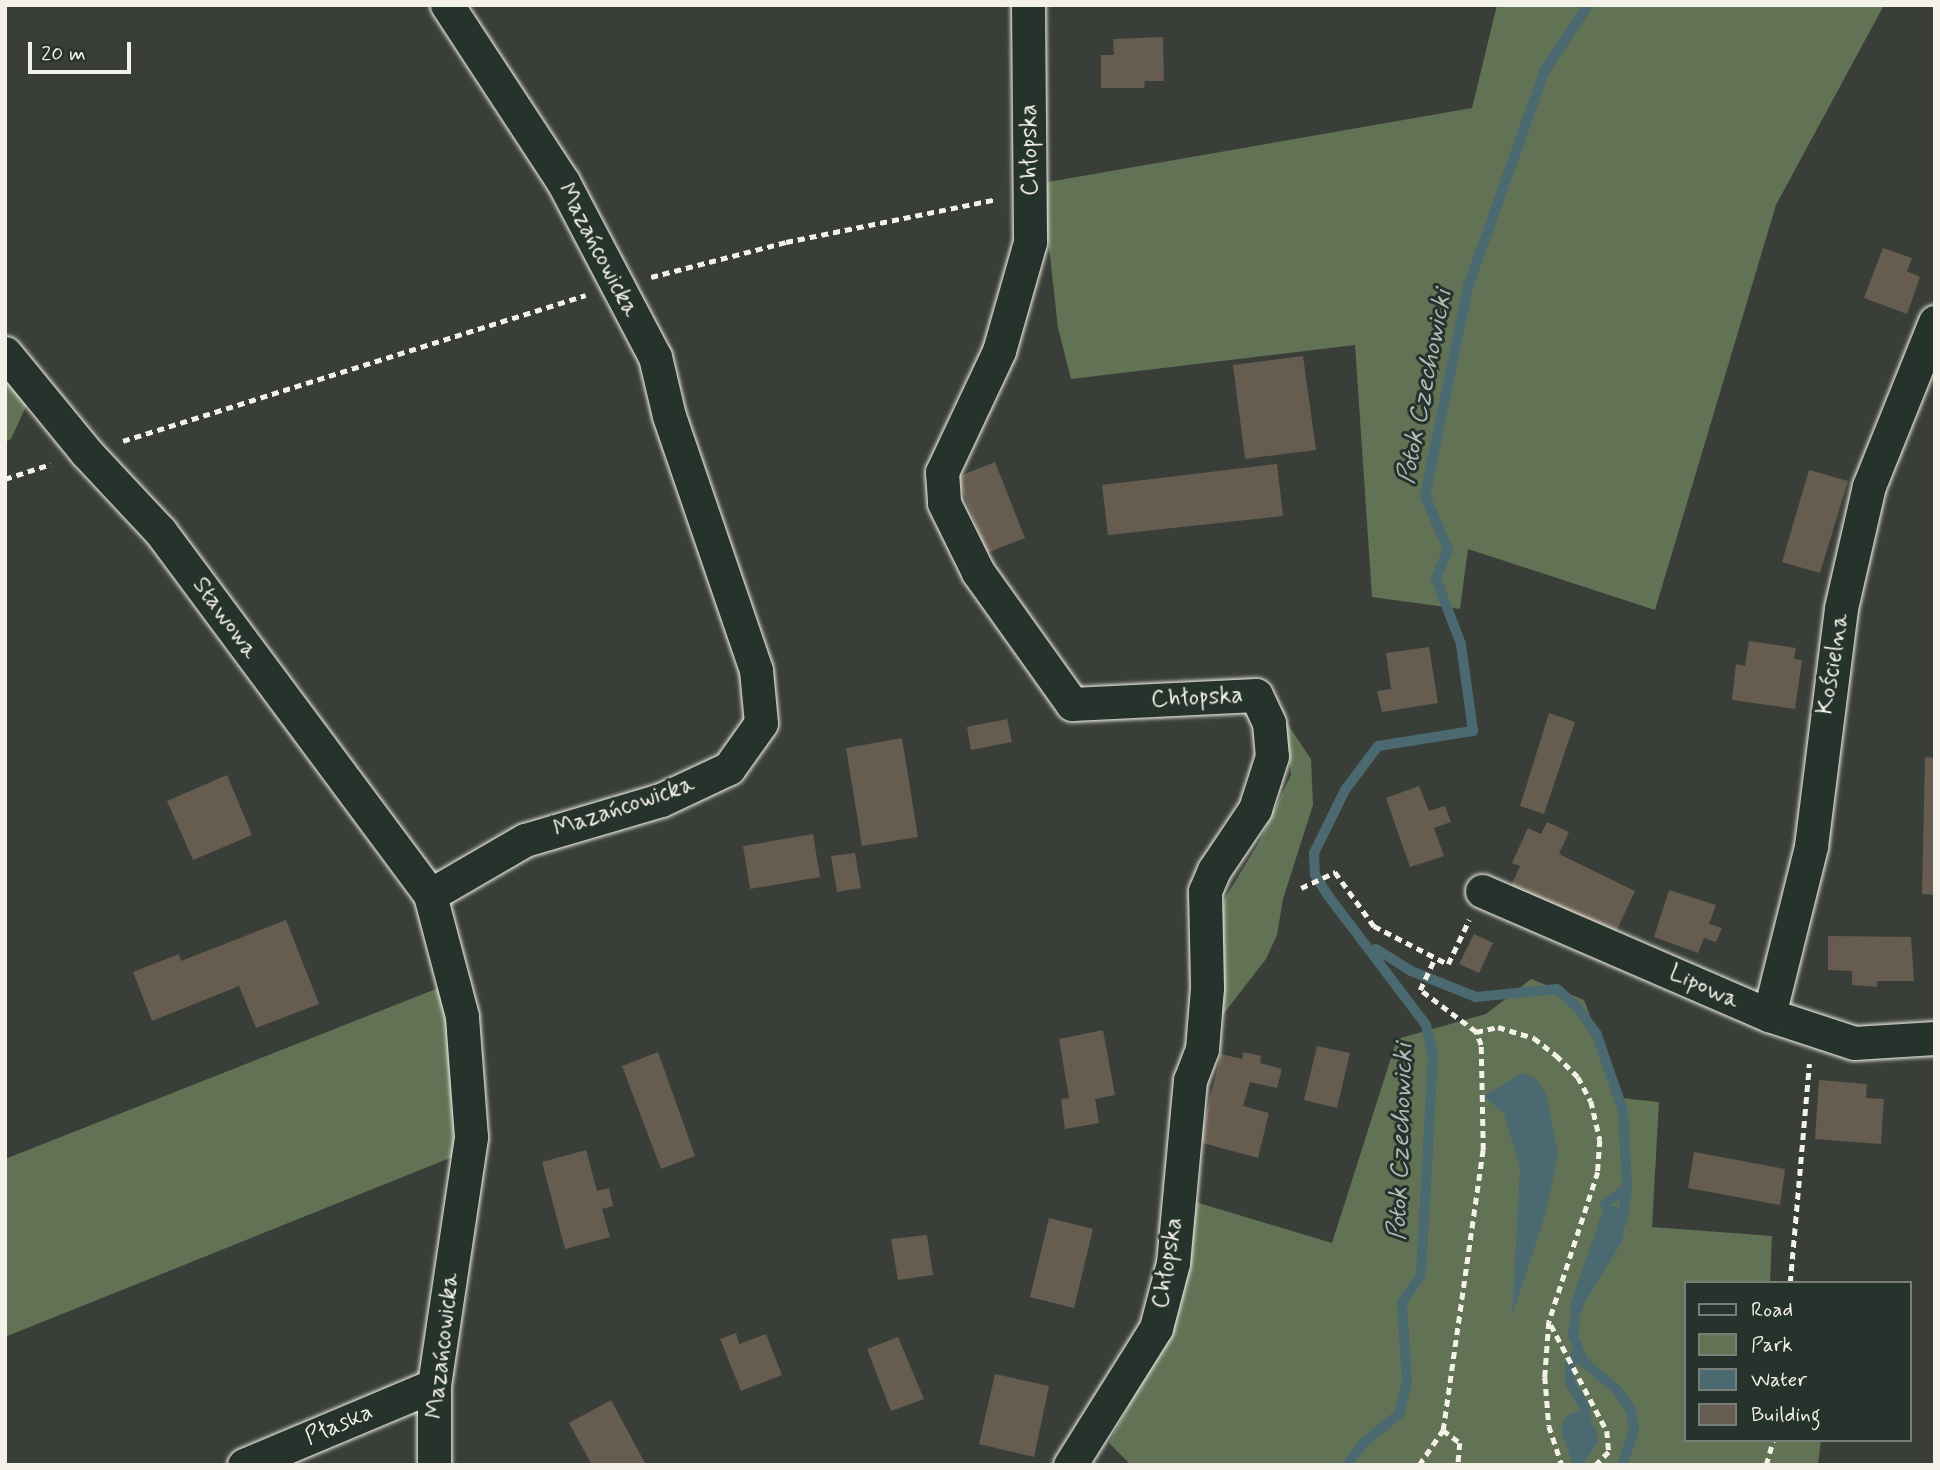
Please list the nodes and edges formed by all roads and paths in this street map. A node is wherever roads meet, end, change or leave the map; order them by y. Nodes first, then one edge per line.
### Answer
1 (447, 5) edge
2 (1028, 5) edge
3 (1030, 192) junction
4 (618, 286) junction
5 (1935, 322) edge
6 (5, 353) edge
7 (86, 452) junction
8 (5, 479) edge
9 (1301, 888) dead end
10 (1482, 891) joint
11 (430, 895) junction
12 (1435, 958) junction
13 (1769, 1015) junction
14 (1812, 1030) junction
15 (1476, 1032) junction
16 (1935, 1038) edge
17 (1790, 1281) edge
18 (1549, 1322) junction
19 (434, 1385) junction
20 (1443, 1430) junction
21 (1772, 1442) edge
22 (244, 1465) edge
23 (434, 1465) edge
24 (1070, 1465) edge
25 (1419, 1465) edge
26 (1458, 1465) edge
27 (1562, 1465) edge
28 (1596, 1465) edge
29 (1766, 1465) edge

1 - 4 street, Mazańcowicka
2 - 3 street, Chłopska
3 - 4 path
3 - 24 street, Chłopska
4 - 7 path
4 - 11 street, Mazańcowicka
5 - 13 street, Kościelna
6 - 7 street, Stawowa
7 - 8 path
7 - 11 street, Stawowa
9 - 12 path
10 - 12 path
10 - 13 street, Lipowa
11 - 19 street, Mazańcowicka
12 - 15 path
13 - 14 street, Lipowa
14 - 16 street, Lipowa
14 - 17 path
15 - 18 path
15 - 20 path
18 - 27 path
18 - 28 path
19 - 22 street, Płaska
19 - 23 street, Mazańcowicka
20 - 25 path
20 - 26 path
21 - 29 path

